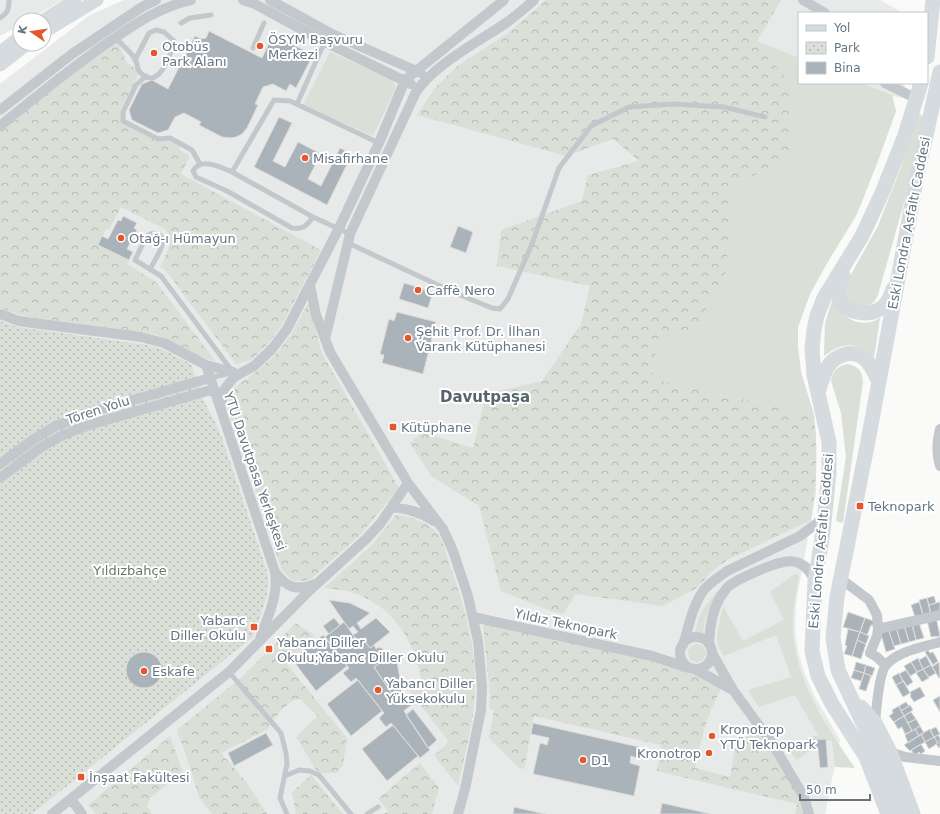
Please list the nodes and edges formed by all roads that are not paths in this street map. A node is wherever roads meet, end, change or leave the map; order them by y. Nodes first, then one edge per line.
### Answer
1 (9, 0) edge
2 (75, 0) edge
3 (97, 0) edge
4 (156, 0) edge
5 (191, 0) edge
6 (243, 0) edge
7 (270, 0) edge
8 (504, 0) edge
9 (534, 0) edge
10 (803, 0) edge
11 (933, 0) edge
12 (823, 12) edge
13 (936, 14) edge
14 (52, 15) edge
15 (211, 16) dead end
16 (0, 18) edge
17 (181, 23) dead end
18 (264, 23) dead end
19 (52, 26) edge
20 (330, 33) junction
21 (116, 38) junction
22 (324, 42) junction
23 (12, 43) edge
24 (253, 48) dead end
25 (0, 52) edge
26 (17, 52) edge
27 (928, 52) edge
28 (136, 60) junction
29 (0, 66) edge
30 (416, 71) junction
31 (940, 72) edge
32 (146, 76) junction
33 (428, 77) junction
34 (405, 80) junction
35 (887, 84) edge
36 (921, 84) edge
37 (419, 88) junction
38 (938, 92) edge
39 (918, 99) junction
40 (297, 104) junction
41 (0, 110) edge
42 (765, 117) dead end
43 (0, 126) edge
44 (379, 143) junction
45 (200, 164) junction
46 (232, 172) junction
47 (313, 217) junction
48 (339, 228) junction
49 (349, 238) junction
50 (849, 259) junction
51 (150, 269) junction
52 (899, 274) junction
53 (310, 284) junction
54 (0, 314) edge
55 (325, 339) junction
56 (206, 365) junction
57 (254, 366) junction
58 (233, 372) junction
59 (210, 378) junction
60 (879, 382) junction
61 (214, 389) junction
62 (818, 392) junction
63 (221, 410) junction
64 (940, 429) edge
65 (0, 464) edge
66 (940, 466) edge
67 (0, 478) edge
68 (408, 483) junction
69 (392, 507) junction
70 (825, 517) junction
71 (443, 529) junction
72 (276, 572) junction
73 (841, 579) junction
74 (814, 580) junction
75 (317, 584) junction
76 (940, 615) edge
77 (473, 617) junction
78 (878, 629) junction
79 (260, 641) junction
80 (940, 642) edge
81 (682, 647) junction
82 (710, 648) junction
83 (652, 656) junction
84 (885, 665) junction
85 (692, 668) junction
86 (229, 672) junction
87 (733, 690) junction
88 (850, 696) junction
89 (832, 704) junction
90 (875, 723) junction
91 (890, 752) junction
92 (940, 761) edge
93 (285, 776) junction
94 (71, 799) junction
95 (378, 807) dead end
96 (52, 814) edge
97 (82, 814) edge
98 (286, 814) edge
99 (351, 814) edge
100 (367, 814) edge
101 (458, 814) edge
102 (809, 814) edge
103 (880, 814) edge
104 (888, 814) edge
105 (900, 814) edge
106 (913, 814) edge

1 - 16 lane
2 - 14 main road
3 - 19 main road
4 - 41 street
5 - 21 street
6 - 22 street
7 - 20 street
8 - 30 street
9 - 33 street
10 - 12 street
11 - 13 main road
13 - 27 main road
15 - 17 lane
18 - 24 lane
20 - 22 lane
20 - 30 street
21 - 28 lane
21 - 43 street
22 - 34 street
22 - 40 lane
23 - 25 main road
26 - 29 main road
28 - 32 lane
28 - 32 lane
30 - 33 street
30 - 34 street
31 - 38 main road, Eski Londra Asfaltı Caddesi
32 - 45 lane
33 - 37 street
34 - 37 street
34 - 44 street
35 - 39 street
36 - 39 main road, Eski Londra Asfaltı Caddesi
37 - 49 street
38 - 52 main road, Eski Londra Asfaltı Caddesi
39 - 50 main road, Eski Londra Asfaltı Caddesi
40 - 44 lane
40 - 46 lane
42 - 49 lane
44 - 48 street
45 - 46 lane
45 - 47 lane
46 - 47 lane
47 - 48 lane
48 - 49 lane
48 - 53 street
49 - 55 street
50 - 52 main road
50 - 62 main road, Eski Londra Asfaltı Caddesi
51 - 51 lane
51 - 58 lane
52 - 60 main road, Eski Londra Asfaltı Caddesi
53 - 55 street
53 - 57 street
54 - 56 street, YTU Davutpasa Yerleşkesi
55 - 68 street
56 - 58 street, YTU Davutpasa Yerleşkesi
56 - 59 street, YTU Davutpasa Yerleşkesi
57 - 58 lane, YTU Davutpasa Yerleşkesi
57 - 63 street
58 - 59 lane, YTU Davutpasa Yerleşkesi
59 - 61 street, YTU Davutpasa Yerleşkesi
59 - 65 street, Tören Yolu
60 - 62 main road
60 - 73 main road, Eski Londra Asfaltı Caddesi
61 - 63 street, YTU Davutpasa Yerleşkesi
61 - 67 street, Tören Yolu
62 - 70 main road, Eski Londra Asfaltı Caddesi
63 - 72 street, YTU Davutpasa Yerleşkesi
64 - 66 street
68 - 69 street, YTU Davutpasa Yerleşkesi
68 - 71 street
69 - 71 street
69 - 75 street, YTU Davutpasa Yerleşkesi
70 - 74 main road, Eski Londra Asfaltı Caddesi
70 - 81 street
71 - 77 street
72 - 75 street, YTU Davutpasa Yerleşkesi
72 - 79 street, YTU Davutpasa Yerleşkesi
73 - 78 street
73 - 88 main road, Eski Londra Asfaltı Caddesi
74 - 82 street
74 - 89 main road, Eski Londra Asfaltı Caddesi
75 - 79 street, YTU Davutpasa Yerleşkesi
76 - 78 street
77 - 83 street, Yıldız Teknopark
77 - 101 street
78 - 84 street
79 - 86 street, YTU Davutpasa Yerleşkesi
80 - 84 street
81 - 82 street
81 - 83 street, Yıldız Teknopark
81 - 85 street
82 - 85 street
82 - 87 street, Yıldız Teknopark
83 - 85 street, Yıldız Teknopark
84 - 90 street
85 - 87 street, Yıldız Teknopark
86 - 93 lane
86 - 94 street, YTU Davutpasa Yerleşkesi
87 - 102 street, Yıldız Teknopark
88 - 90 main road
88 - 105 main road, Eski Londra Asfaltı Caddesi
89 - 103 main road
89 - 104 main road, Eski Londra Asfaltı Caddesi
90 - 91 main road
91 - 92 street
91 - 106 main road
93 - 98 lane
93 - 99 lane
94 - 96 street, YTU Davutpasa Yerleşkesi
94 - 97 street
95 - 100 lane

